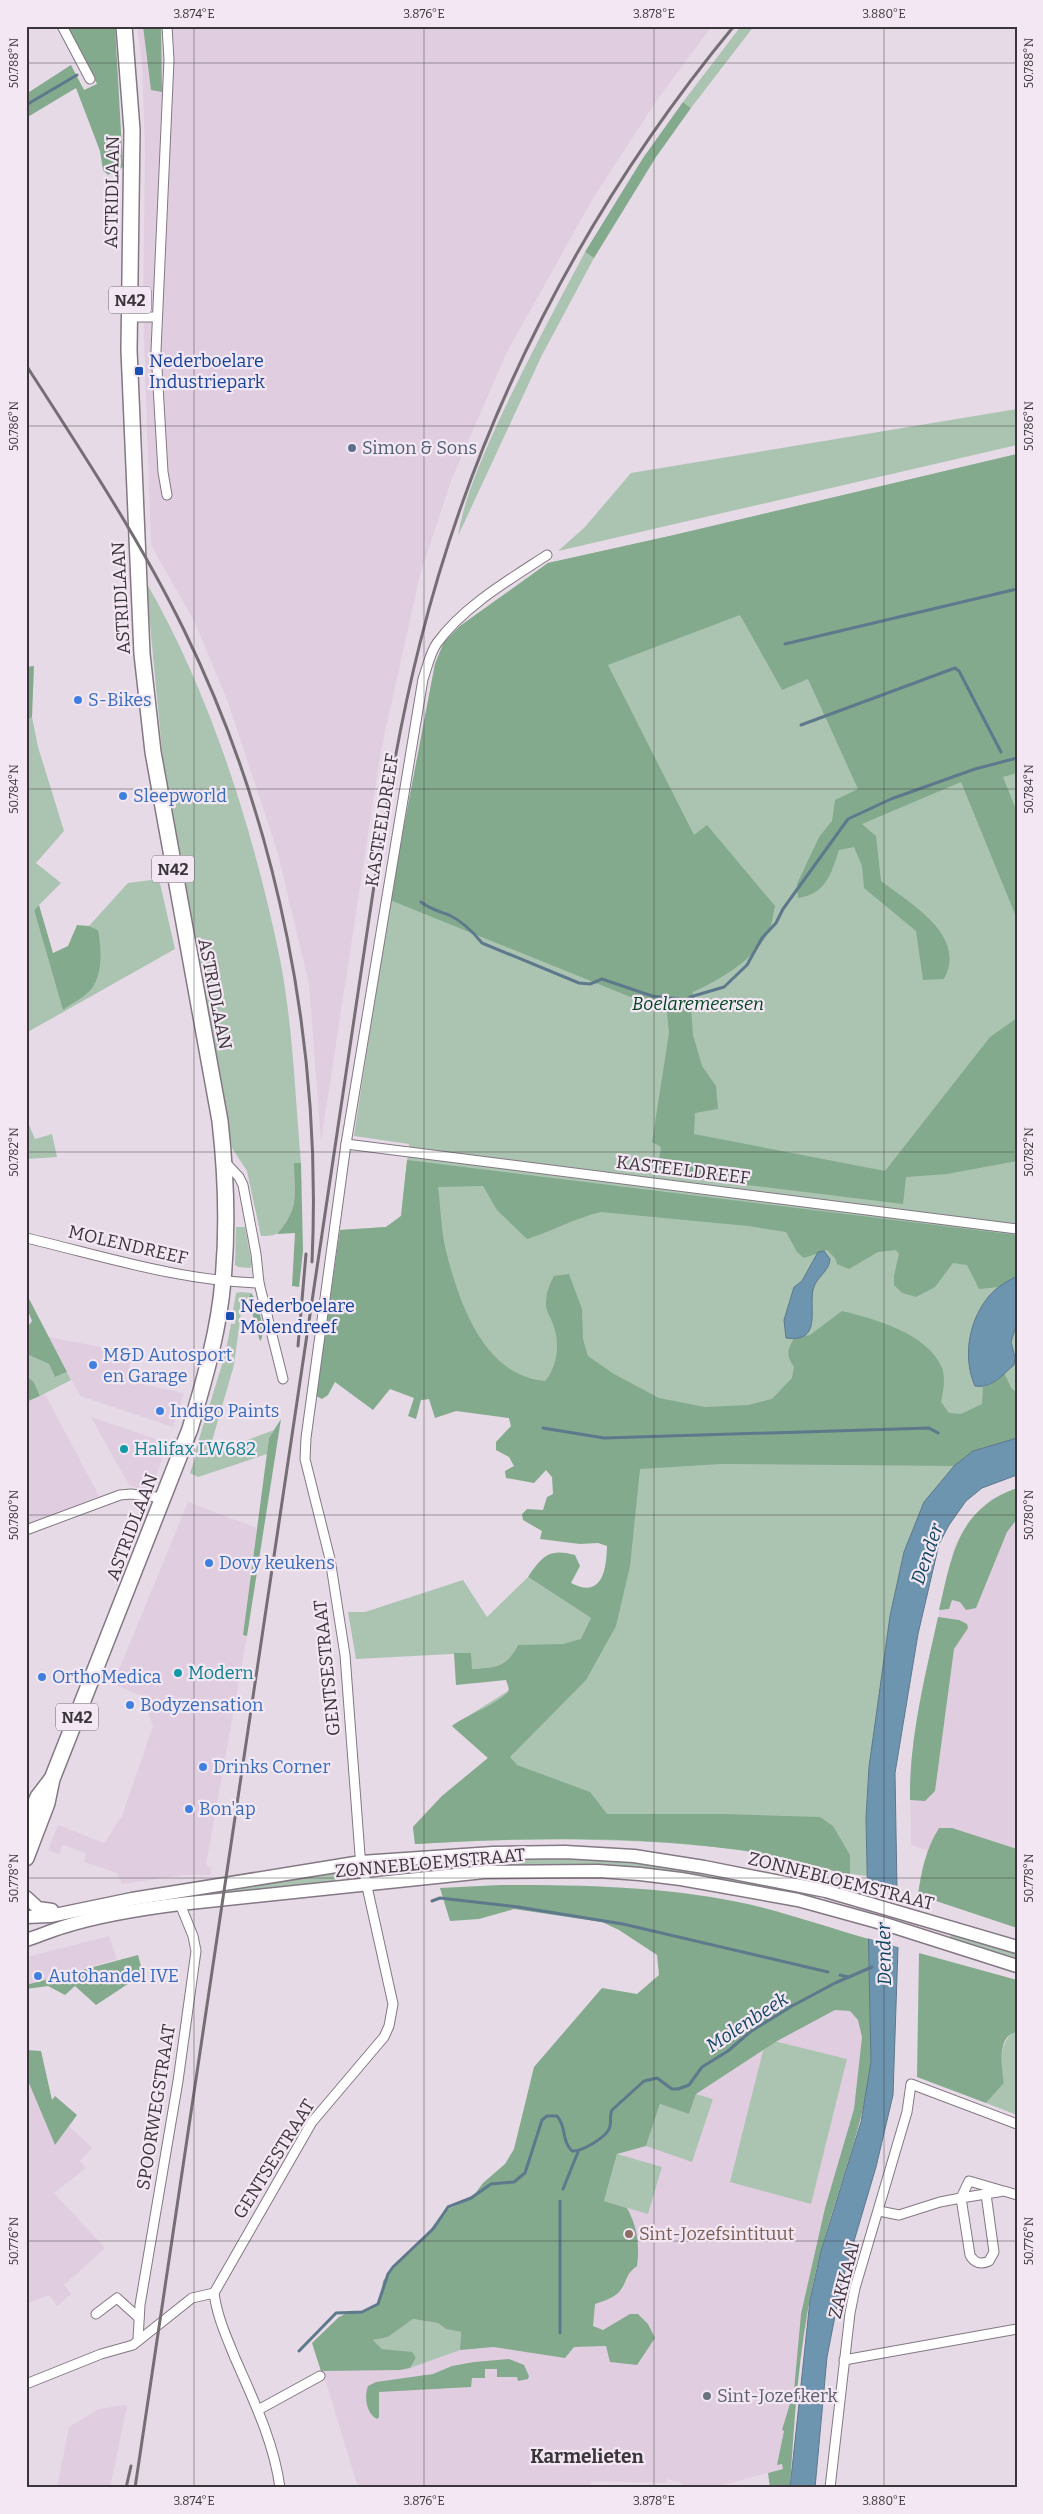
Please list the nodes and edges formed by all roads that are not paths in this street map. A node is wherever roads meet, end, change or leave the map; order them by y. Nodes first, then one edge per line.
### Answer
1 (62, 26) edge
2 (124, 26) edge
3 (167, 26) edge
4 (90, 79) dead end
5 (129, 317) junction
6 (157, 317) junction
7 (167, 495) dead end
8 (547, 555) dead end
9 (346, 1144) junction
10 (225, 1162) junction
11 (1017, 1229) edge
12 (26, 1238) edge
13 (223, 1282) junction
14 (259, 1283) junction
15 (283, 1379) dead end
16 (306, 1438) joint
17 (164, 1498) junction
18 (26, 1530) edge
19 (52, 1779) junction
20 (26, 1825) edge
21 (26, 1858) edge
22 (361, 1862) junction
23 (365, 1886) junction
24 (28, 1900) edge
25 (180, 1904) junction
26 (59, 1912) junction
27 (26, 1917) edge
28 (48, 1932) junction
29 (26, 1934) edge
30 (26, 1940) edge
31 (1017, 1947) edge
32 (1017, 1966) edge
33 (1017, 2124) edge
34 (1004, 2191) junction
35 (986, 2194) junction
36 (1017, 2195) edge
37 (962, 2198) junction
38 (879, 2210) junction
39 (214, 2293) junction
40 (96, 2314) dead end
41 (139, 2318) junction
42 (1017, 2329) edge
43 (138, 2339) junction
44 (844, 2360) junction
45 (320, 2376) dead end
46 (26, 2384) edge
47 (258, 2410) junction
48 (280, 2488) edge
49 (830, 2488) edge

1 - 4 street
2 - 5 main road, ASTRIDLAAN / N42
3 - 6 street
5 - 6 street
5 - 10 main road, ASTRIDLAAN / N42
6 - 7 street
8 - 9 street, KASTEELDREEF
9 - 11 street, KASTEELDREEF
9 - 16 street, KASTEELDREEF
10 - 13 main road, ASTRIDLAAN / N42
10 - 14 street
12 - 13 street, MOLENDREEF
13 - 14 street
13 - 17 main road, ASTRIDLAAN / N42
14 - 15 street
16 - 22 street, GENTSESTRAAT
17 - 18 street
17 - 19 main road, ASTRIDLAAN / N42
19 - 20 main road, ASTRIDLAAN / N42
19 - 21 main road, ASTRIDLAAN / N42
22 - 23 street, GENTSESTRAAT
22 - 26 main road, ZONNEBLOEMSTRAAT
22 - 31 main road, ZONNEBLOEMSTRAAT
23 - 25 main road, ZONNEBLOEMSTRAAT
23 - 32 main road, ZONNEBLOEMSTRAAT
23 - 39 street, GENTSESTRAAT
24 - 26 main road
25 - 28 main road, ZONNEBLOEMSTRAAT
25 - 41 street, SPOORWEGSTRAAT
26 - 27 main road, ZONNEBLOEMSTRAAT
28 - 29 main road
28 - 30 main road
33 - 38 street, ZAKKAAI
34 - 35 street
34 - 36 street
34 - 37 street
35 - 37 street
35 - 37 street
37 - 38 street
38 - 44 street, ZAKKAAI
39 - 43 street
39 - 47 street
40 - 41 street
41 - 43 street, SPOORWEGSTRAAT
42 - 44 street
43 - 46 street
44 - 49 street, ZAKKAAI
45 - 47 street
47 - 48 street

